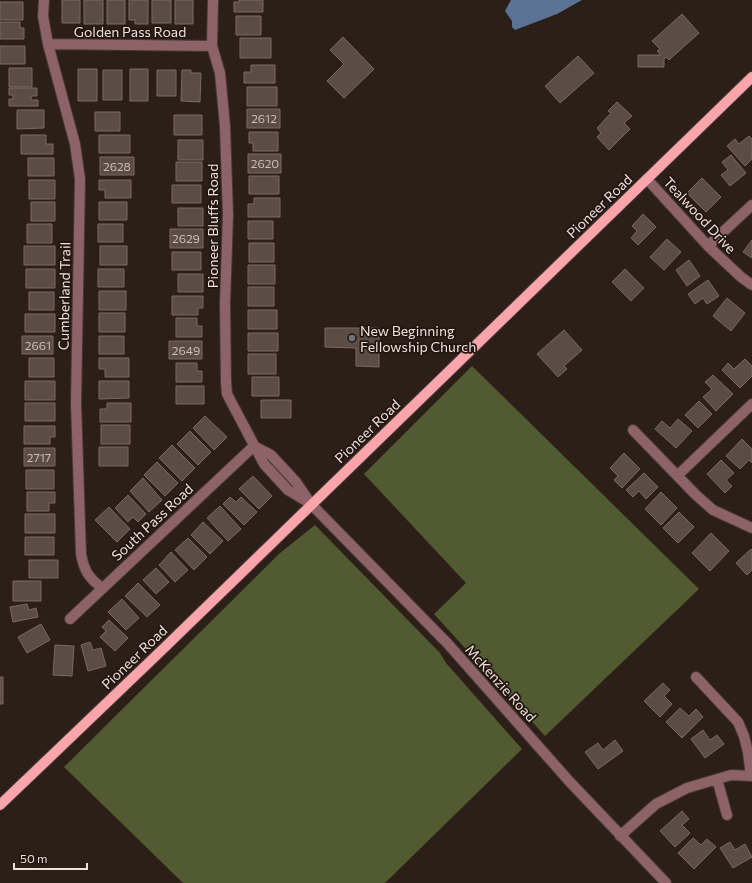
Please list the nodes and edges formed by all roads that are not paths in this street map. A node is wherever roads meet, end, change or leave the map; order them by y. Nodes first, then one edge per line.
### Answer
1 (44, 0) edge
2 (213, 0) edge
3 (48, 44) junction
4 (212, 46) junction
5 (752, 78) edge
6 (647, 179) junction
7 (752, 205) edge
8 (708, 246) junction
9 (752, 285) edge
10 (752, 404) edge
11 (633, 430) dead end
12 (254, 446) junction
13 (678, 475) junction
14 (311, 504) junction
15 (752, 528) edge
16 (102, 588) junction
17 (70, 619) dead end
18 (696, 677) dead end
19 (751, 776) edge
20 (717, 779) junction
21 (0, 805) edge
22 (727, 815) dead end
23 (620, 836) junction
24 (666, 883) edge

1 - 3 street, Cumberland Trail
2 - 4 street, Pioneer Bluffs Road
3 - 4 street, Golden Pass Road
3 - 16 street, Cumberland Trail
4 - 12 street, Pioneer Bluffs Road
5 - 6 main road, Pioneer Road
6 - 8 street, Tealwood Drive
6 - 14 main road, Pioneer Road
7 - 8 street
8 - 9 street, Tealwood Drive
10 - 13 street
11 - 13 street
12 - 14 street, Pioneer Bluffs Road
12 - 16 street, South Pass Road
13 - 15 street
14 - 21 main road, Pioneer Road
14 - 23 street, McKenzie Road
16 - 17 street, South Pass Road
18 - 19 street
19 - 20 street
20 - 22 street
20 - 23 street
23 - 24 street, McKenzie Road

